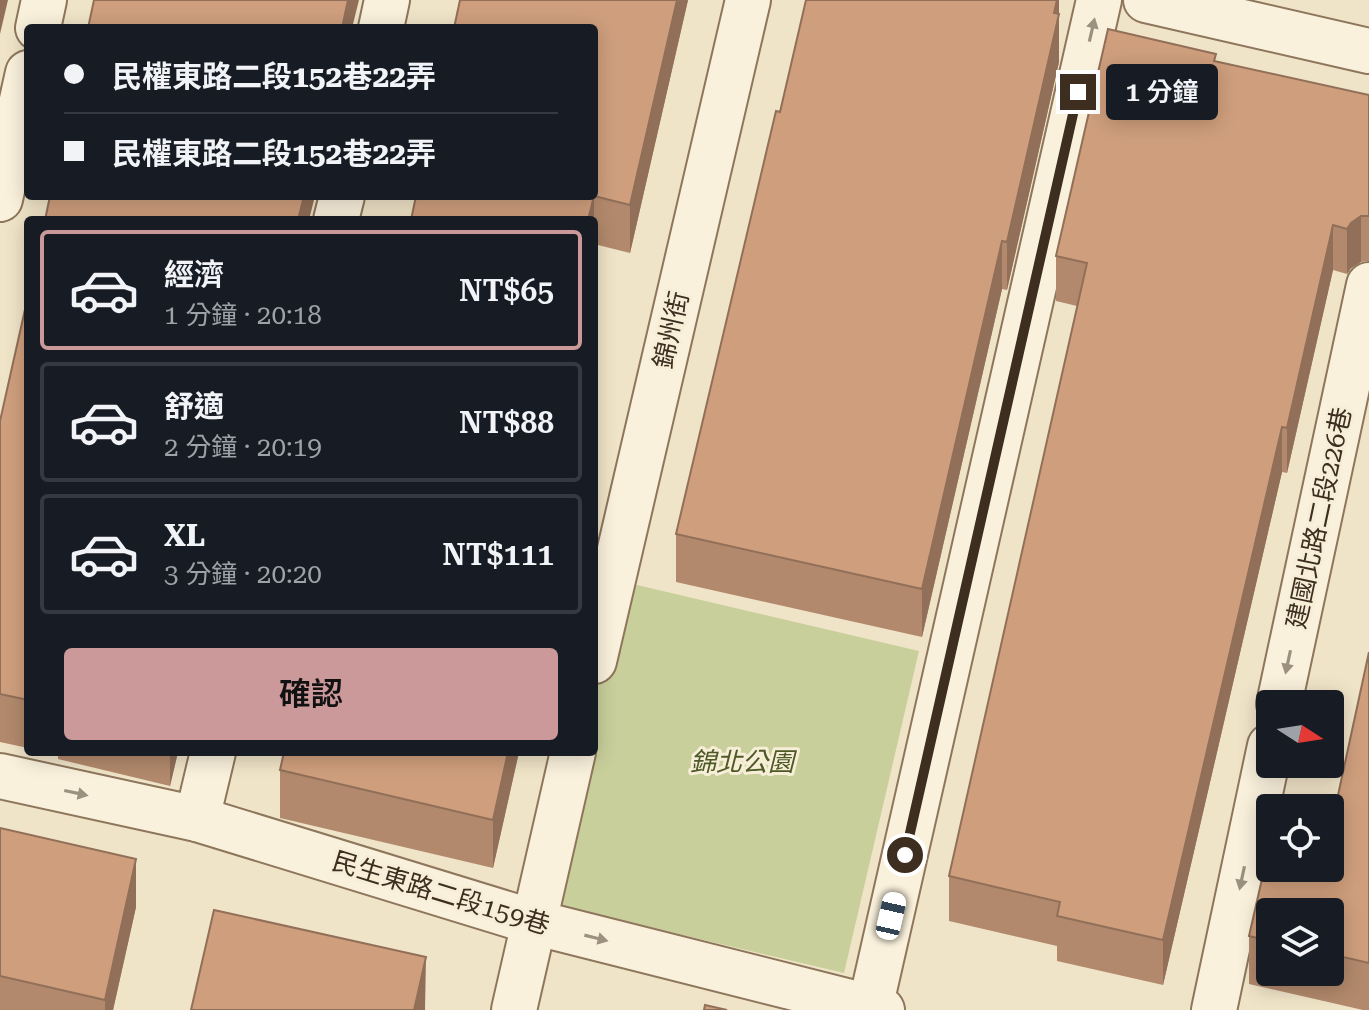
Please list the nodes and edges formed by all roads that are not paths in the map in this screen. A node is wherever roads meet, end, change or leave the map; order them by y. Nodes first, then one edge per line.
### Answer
1 (44, 0) edge
2 (387, 0) edge
3 (748, 0) edge
4 (1099, 0) edge
5 (1146, 0) edge
6 (39, 24) edge
7 (382, 24) edge
8 (1369, 51) edge
9 (24, 91) edge
10 (0, 199) edge
11 (1369, 285) edge
12 (598, 644) edge
13 (1282, 690) edge
14 (212, 756) edge
15 (572, 756) edge
16 (0, 776) edge
17 (1263, 778) edge
18 (197, 819) junction
19 (533, 922) junction
20 (876, 1009) edge
21 (514, 1010) edge
22 (1214, 1010) edge

1 - 6 street
2 - 7 street
3 - 12 street, 錦州街
20 -> 4 street
5 - 8 street
9 - 10 street
11 -> 13 street, 建國北路二段226巷
14 - 18 street
15 - 19 street
16 -> 18 street, 民生東路二段159巷
17 -> 22 street
18 - 19 street, 民生東路二段159巷
19 -> 20 street, 民生東路二段159巷
19 - 21 street

